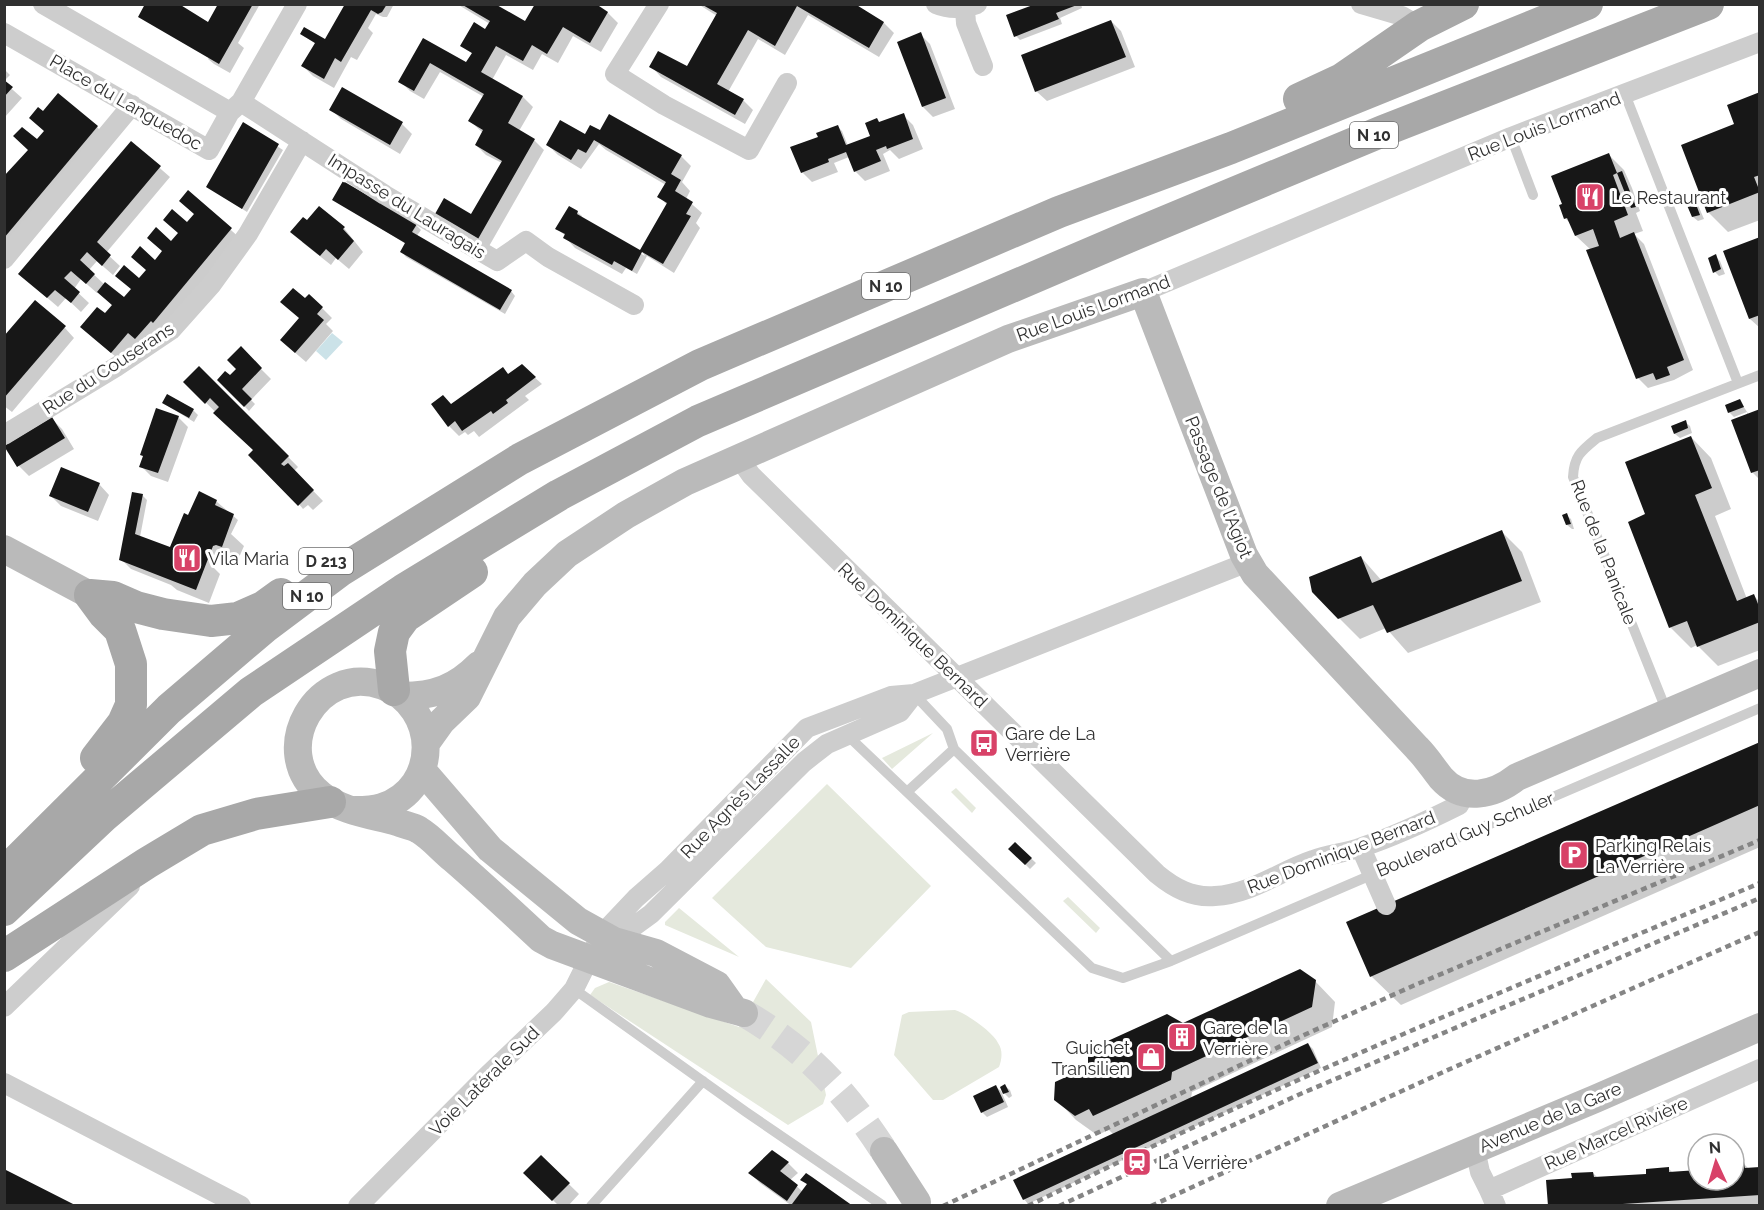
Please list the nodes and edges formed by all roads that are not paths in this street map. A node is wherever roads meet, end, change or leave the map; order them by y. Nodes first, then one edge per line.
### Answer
1 (43, 4) edge
2 (297, 4) edge
3 (658, 4) edge
4 (936, 4) edge
5 (1361, 4) edge
6 (1463, 4) edge
7 (1587, 4) edge
8 (1708, 4) edge
9 (971, 7) edge
10 (1419, 26) junction
11 (4, 33) edge
12 (1760, 42) edge
13 (983, 66) dead end
14 (787, 83) dead end
15 (1625, 94) junction
16 (132, 105) junction
17 (236, 107) junction
18 (1511, 137) junction
19 (302, 141) junction
20 (1231, 148) junction
21 (1533, 195) dead end
22 (4, 259) edge
23 (1143, 292) junction
24 (634, 305) dead end
25 (1760, 375) edge
26 (1738, 383) junction
27 (4, 435) edge
28 (550, 444) junction
29 (739, 458) junction
30 (559, 495) junction
31 (4, 549) edge
32 (1248, 562) junction
33 (90, 595) junction
34 (485, 660) junction
35 (1760, 673) edge
36 (955, 678) junction
37 (398, 693) junction
38 (914, 694) junction
39 (1760, 708) edge
40 (1667, 712) junction
41 (846, 734) junction
42 (426, 742) junction
43 (954, 749) junction
44 (1431, 764) junction
45 (422, 770) junction
46 (1517, 777) junction
47 (92, 785) junction
48 (907, 792) junction
49 (1464, 794) junction
50 (343, 806) junction
51 (418, 829) junction
52 (1361, 848) junction
53 (147, 863) junction
54 (4, 873) edge
55 (1371, 874) junction
56 (1386, 905) dead end
57 (4, 910) edge
58 (600, 945) junction
59 (4, 956) edge
60 (1171, 961) junction
61 (574, 989) junction
62 (4, 1007) edge
63 (739, 1011) tunnel mouth
64 (1760, 1027) edge
65 (1760, 1069) edge
66 (6, 1080) edge
67 (703, 1081) junction
68 (1475, 1149) junction
69 (884, 1152) tunnel mouth
70 (1492, 1198) edge
71 (917, 1202) dead end
72 (882, 1205) edge
73 (241, 1206) edge
74 (358, 1206) edge
75 (591, 1206) edge
76 (1340, 1206) edge

1 - 17 street
2 - 17 street
3 - 14 street
4 - 9 street
5 - 10 street
6 - 10 main road
7 - 20 main road, N 10
8 - 30 main road, N 10
9 - 13 street
10 - 20 main road
11 - 16 street, Place du Languedoc
12 - 15 street, Rue Louis Lormand
15 - 18 street, Rue Louis Lormand
15 - 26 lane
16 - 17 street, Place du Languedoc
16 - 22 street
17 - 19 street, Impasse du Lauragais
18 - 21 lane
18 - 23 street, Rue Louis Lormand
19 - 24 street, Impasse du Lauragais
19 - 27 street, Rue du Couserans
20 - 28 main road, N 10
23 - 29 street, Rue Louis Lormand
23 - 32 street, Passage de l'Agiot
25 - 26 lane, Rue de la Panicale
26 - 40 lane, Rue de la Panicale
28 - 33 main road, D 213
28 - 47 main road, N 10
29 - 34 street, Rue Louis Lormand
29 - 36 street, Rue Dominique Bernard
30 - 37 main road
30 - 57 main road, N 10
31 - 33 street, D 213
32 - 36 street, Rue Agnès Lassalle
32 - 44 street, Passage de l'Agiot
33 - 47 main road, D 213
34 - 37 street, Rue Louis Lormand
34 - 42 street, Rue Louis Lormand
35 - 40 street, Boulevard Guy Schuler
36 - 38 street, Rue Agnès Lassalle
36 - 52 street, Rue Dominique Bernard
37 - 42 street
37 - 50 street
38 - 41 street
38 - 43 lane
38 - 58 street, Rue Agnès Lassalle
39 - 55 lane, Boulevard Guy Schuler
40 - 46 street, Boulevard Guy Schuler
41 - 48 lane, Boulevard Guy Schuler
41 - 58 street, Rue Agnès Lassalle
42 - 45 street
43 - 48 lane
43 - 60 lane
44 - 46 street, Boulevard Guy Schuler
44 - 49 street, Boulevard Guy Schuler
45 - 50 street
45 - 58 street
46 - 49 street, Boulevard Guy Schuler
47 - 54 main road, N 10
48 - 60 lane, Boulevard Guy Schuler
49 - 52 street, Rue Dominique Bernard
50 - 51 street
50 - 53 main road
51 - 58 street
51 - 58 street
52 - 55 street
53 - 59 main road
53 - 62 street
55 - 56 street
55 - 60 lane, Boulevard Guy Schuler
58 - 61 street, Voie Latérale Sud
58 - 63 street
61 - 67 lane
61 - 74 street, Voie Latérale Sud
64 - 68 street, Avenue de la Gare
65 - 70 street, Rue Marcel Rivière
66 - 73 street
67 - 72 lane
67 - 75 lane
68 - 70 street
68 - 76 street, Avenue de la Gare
69 - 71 street

